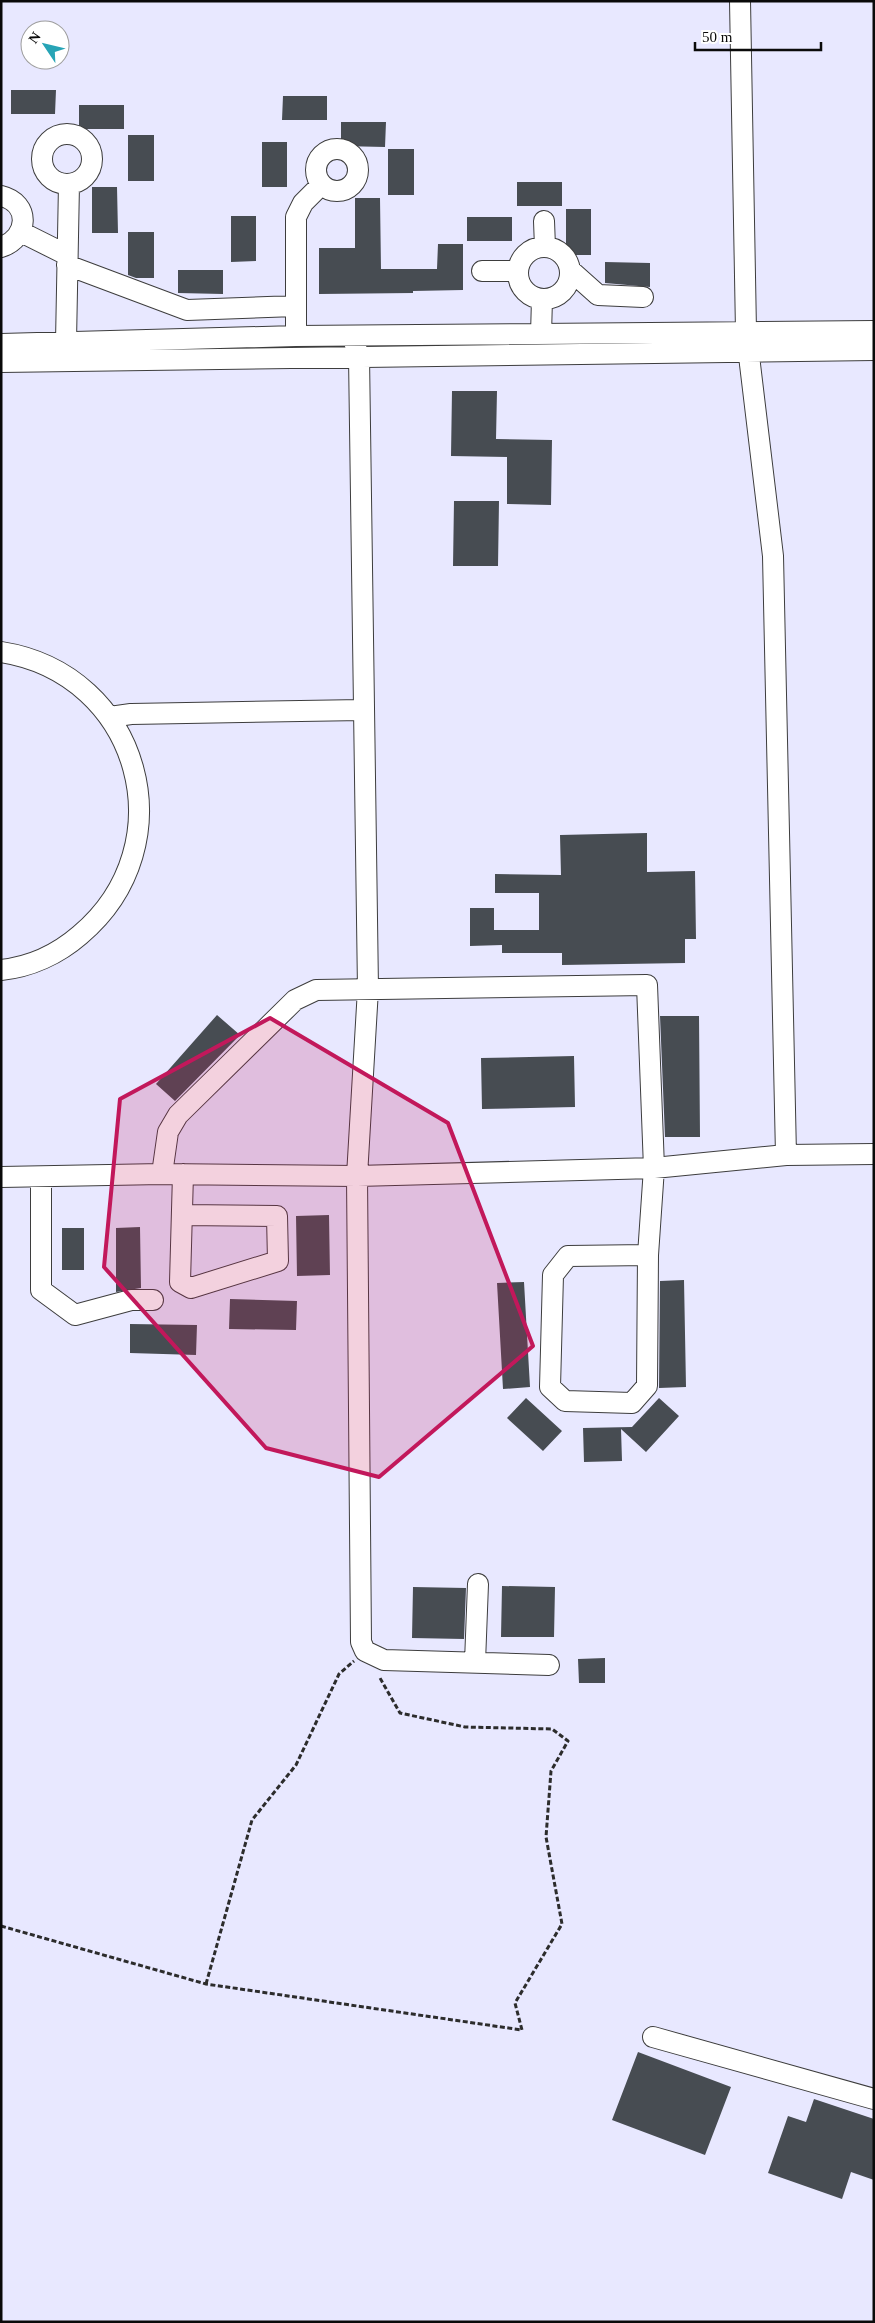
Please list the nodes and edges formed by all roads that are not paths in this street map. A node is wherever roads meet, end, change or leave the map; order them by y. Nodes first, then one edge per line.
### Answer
1 (740, 1) edge
2 (70, 184) dead end
3 (321, 185) dead end
4 (1, 196) edge
5 (544, 221) dead end
6 (21, 232) junction
7 (1, 247) edge
8 (545, 247) junction
9 (67, 260) junction
10 (570, 270) junction
11 (482, 271) dead end
12 (518, 271) junction
13 (643, 297) dead end
14 (542, 299) junction
15 (295, 306) junction
16 (874, 331) edge
17 (541, 334) junction
18 (296, 336) junction
19 (352, 336) junction
20 (747, 341) junction
21 (66, 342) junction
22 (1, 344) edge
23 (874, 350) edge
24 (359, 356) junction
25 (1, 362) edge
26 (1, 652) edge
27 (362, 710) junction
28 (110, 717) junction
29 (1, 970) edge
30 (368, 990) junction
31 (874, 1154) edge
32 (786, 1155) junction
33 (654, 1168) junction
34 (162, 1174) junction
35 (184, 1174) junction
36 (357, 1176) junction
37 (1, 1177) edge
38 (41, 1177) junction
39 (182, 1215) junction
40 (648, 1255) junction
41 (153, 1300) dead end
42 (478, 1584) dead end
43 (475, 1662) junction
44 (549, 1665) dead end
45 (653, 2037) dead end
46 (874, 2099) edge

1 - 20 street
2 - 9 street
3 - 15 street
4 - 6 street
5 - 8 street
6 - 7 street
6 - 9 street
8 - 10 street
8 - 12 street
9 - 15 street
9 - 21 street
10 - 13 street
10 - 14 street
11 - 12 street
12 - 14 street
14 - 17 street
15 - 18 street
16 - 20 street
17 - 19 street
17 - 20 street
18 - 19 street
18 - 21 street
19 - 24 street
20 - 23 street
20 - 24 street
20 - 32 street
21 - 22 street
24 - 25 street
24 - 27 street
26 - 28 street
27 - 28 street
27 - 30 street
28 - 29 street
30 - 33 street
30 - 34 street
30 - 36 street
31 - 32 street
32 - 33 street
33 - 36 street
33 - 40 street
34 - 35 street
34 - 38 street
35 - 36 street
35 - 39 street
36 - 43 street
37 - 38 street
38 - 41 street
39 - 39 street
40 - 40 street
42 - 43 street
43 - 44 street
45 - 46 street

